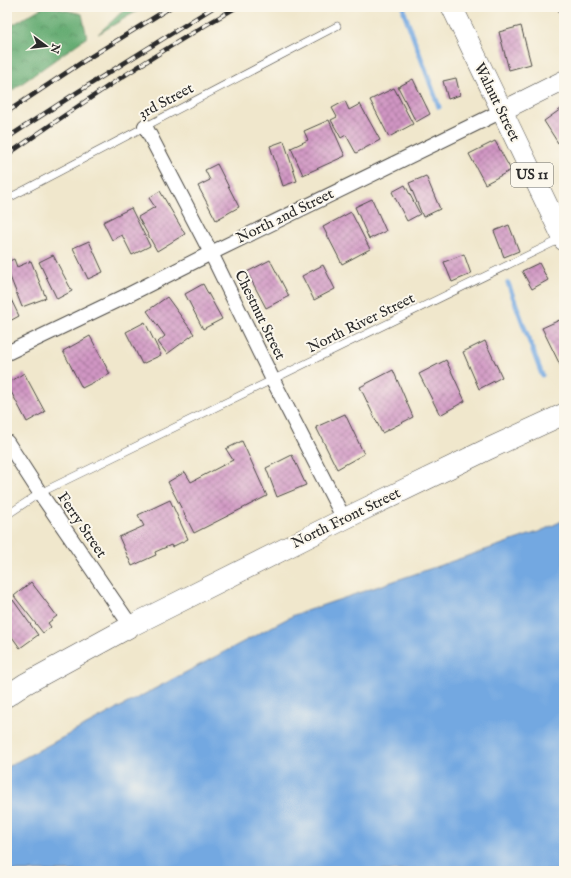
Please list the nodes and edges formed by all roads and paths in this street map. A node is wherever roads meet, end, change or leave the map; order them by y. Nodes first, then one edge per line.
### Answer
1 (452, 7) edge
2 (337, 26) dead end
3 (564, 80) edge
4 (502, 111) junction
5 (145, 126) junction
6 (7, 199) edge
7 (564, 239) edge
8 (211, 253) junction
9 (7, 353) edge
10 (273, 380) junction
11 (564, 414) edge
12 (7, 442) edge
13 (40, 493) junction
14 (7, 516) edge
15 (344, 519) junction
16 (131, 626) junction
17 (7, 696) edge

1 - 4 main road, Walnut Street / US 11
2 - 5 lane, 3rd Street
3 - 4 street, North 2nd Street
4 - 7 main road, Walnut Street / US 11
4 - 8 street, North 2nd Street
5 - 6 lane, 3rd Street
5 - 8 street, Chestnut Street
7 - 10 lane, North River Street
8 - 9 street, North 2nd Street
8 - 10 street, Chestnut Street
10 - 13 lane, North River Street
10 - 15 street, Chestnut Street
11 - 15 main road, North Front Street
12 - 13 street, Ferry Street
13 - 14 lane, North River Street
13 - 16 street, Ferry Street
15 - 16 main road, North Front Street
16 - 17 main road, North Front Street

